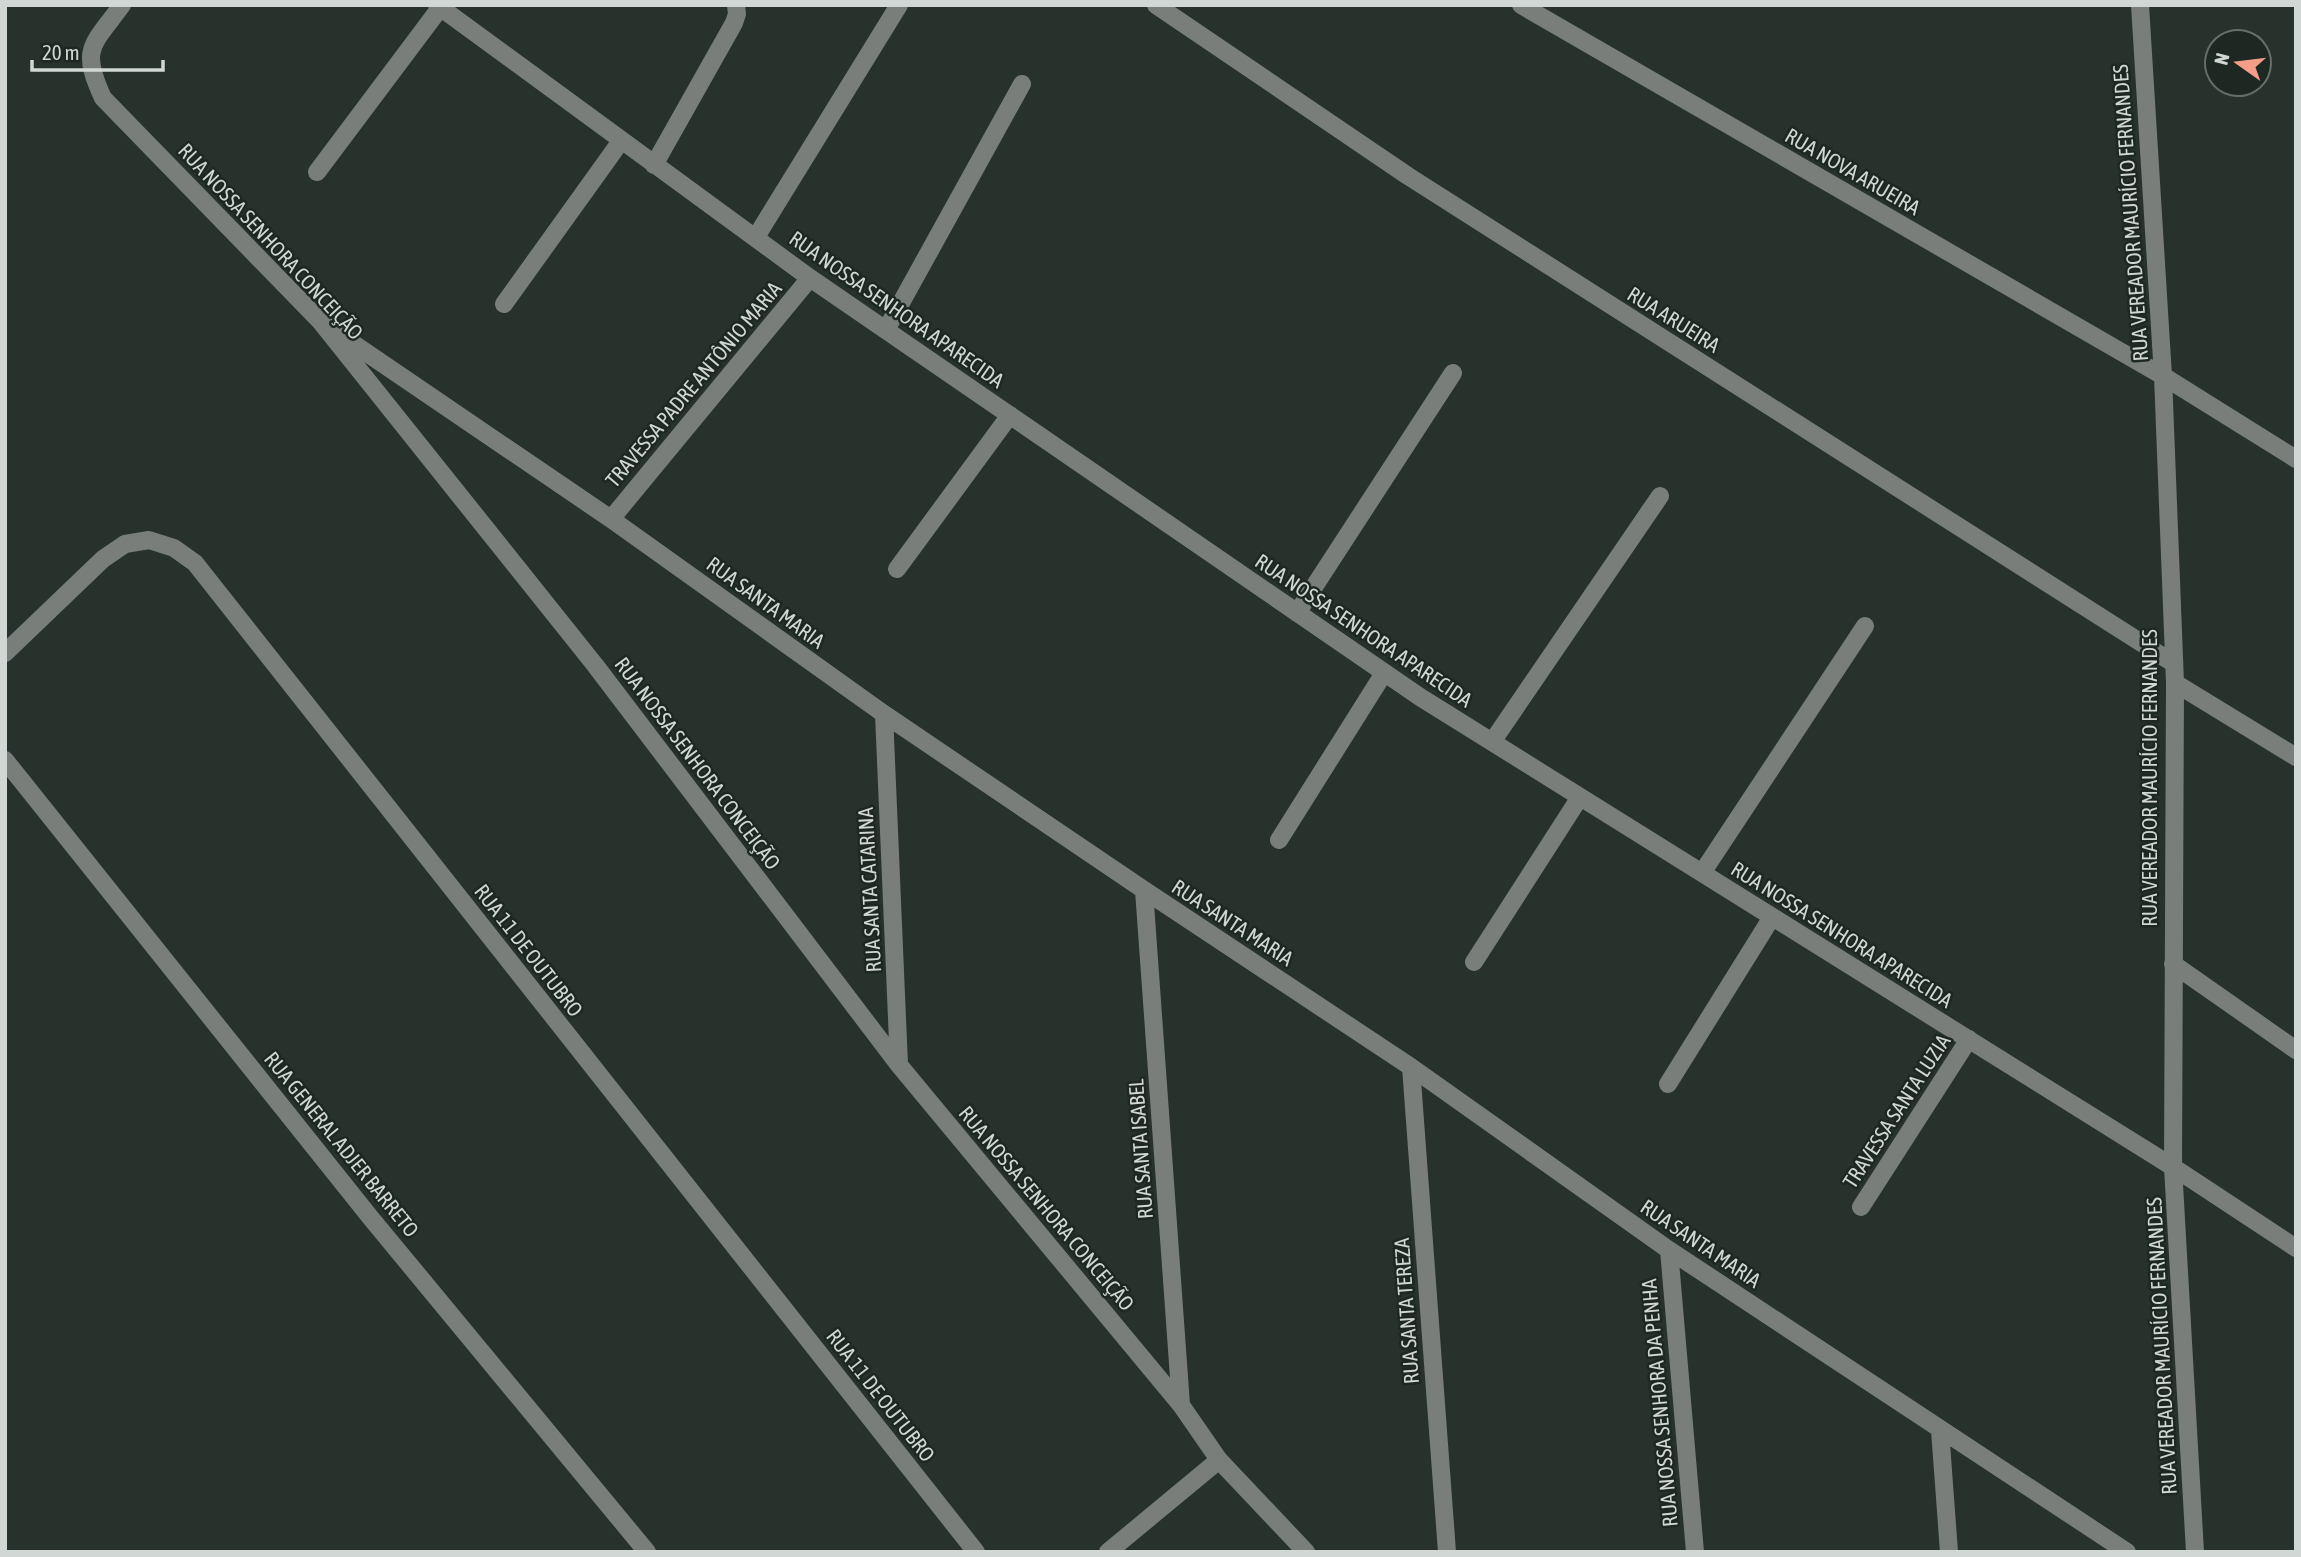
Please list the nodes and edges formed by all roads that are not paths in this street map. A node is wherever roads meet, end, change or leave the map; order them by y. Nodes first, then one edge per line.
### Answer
1 (122, 5) edge
2 (736, 5) edge
3 (899, 5) edge
4 (1156, 5) edge
5 (1521, 5) edge
6 (2140, 5) edge
7 (439, 7) edge
8 (1022, 84) dead end
9 (621, 141) junction
10 (654, 165) junction
11 (317, 172) dead end
12 (756, 237) junction
13 (810, 278) junction
14 (504, 304) dead end
15 (320, 321) junction
16 (886, 330) junction
17 (1453, 373) dead end
18 (2163, 376) junction
19 (1010, 415) junction
20 (2296, 459) edge
21 (1660, 496) dead end
22 (611, 519) junction
23 (897, 569) dead end
24 (1297, 613) junction
25 (1865, 626) dead end
26 (5, 653) edge
27 (2173, 663) junction
28 (1384, 673) junction
29 (2175, 682) junction
30 (884, 714) junction
31 (1492, 743) junction
32 (2296, 757) edge
33 (5, 760) edge
34 (1580, 797) junction
35 (1279, 840) dead end
36 (1702, 873) junction
37 (1144, 890) junction
38 (1772, 917) junction
39 (1474, 962) dead end
40 (2173, 964) junction
41 (1969, 1040) junction
42 (2296, 1050) edge
43 (899, 1065) junction
44 (1411, 1066) junction
45 (1668, 1084) dead end
46 (2173, 1167) junction
47 (1861, 1208) dead end
48 (2296, 1248) edge
49 (1669, 1250) junction
50 (1181, 1405) junction
51 (1940, 1430) junction
52 (1219, 1460) junction
53 (647, 1552) edge
54 (976, 1552) edge
55 (1108, 1552) edge
56 (1306, 1552) edge
57 (1447, 1552) edge
58 (1695, 1552) edge
59 (1949, 1552) edge
60 (2127, 1552) edge
61 (2195, 1552) edge

1 - 15 street, RUA NOSSA SENHORA CONCEIÇÃO
2 - 10 street
3 - 12 street
4 - 27 street, RUA ARUEIRA
5 - 18 street, RUA NOVA ARUEIRA
6 - 18 street, RUA VEREADOR MAURÍCIO FERNANDES
7 - 9 street, RUA NOSSA SENHORA APARECIDA
7 - 11 street
8 - 16 street
9 - 10 street, RUA NOSSA SENHORA APARECIDA
9 - 14 street
10 - 12 street, RUA NOSSA SENHORA APARECIDA
12 - 13 street, RUA NOSSA SENHORA APARECIDA
13 - 16 street, RUA NOSSA SENHORA APARECIDA
13 - 22 street, TRAVESSA PADRE ANTÔNIO MARIA
15 - 22 street, RUA SANTA MARIA
15 - 43 street, RUA NOSSA SENHORA CONCEIÇÃO
16 - 19 street, RUA NOSSA SENHORA APARECIDA
17 - 24 street
18 - 20 street, RUA NOVA ARUEIRA
18 - 27 street, RUA VEREADOR MAURÍCIO FERNANDES
19 - 23 street
19 - 24 street, RUA NOSSA SENHORA APARECIDA
21 - 31 street
22 - 30 street, RUA SANTA MARIA
24 - 28 street, RUA NOSSA SENHORA APARECIDA
25 - 36 street
26 - 54 street, RUA 11 DE OUTUBRO
27 - 29 street, RUA VEREADOR MAURÍCIO FERNANDES
28 - 31 street, RUA NOSSA SENHORA APARECIDA
28 - 35 street
29 - 32 street
29 - 40 street, RUA VEREADOR MAURÍCIO FERNANDES
30 - 37 street, RUA SANTA MARIA
30 - 43 street, RUA SANTA CATARINA
31 - 34 street, RUA NOSSA SENHORA APARECIDA
33 - 53 street, RUA GENERAL ADJER BARRETO
34 - 36 street, RUA NOSSA SENHORA APARECIDA
34 - 39 street
36 - 38 street, RUA NOSSA SENHORA APARECIDA
37 - 44 street, RUA SANTA MARIA
37 - 50 street, RUA SANTA ISABEL
38 - 41 street, RUA NOSSA SENHORA APARECIDA
38 - 45 street
40 - 42 street
40 - 46 street, RUA VEREADOR MAURÍCIO FERNANDES
41 - 46 street, RUA NOSSA SENHORA APARECIDA
41 - 47 street, TRAVESSA SANTA LUZIA
43 - 50 street, RUA NOSSA SENHORA CONCEIÇÃO
44 - 49 street, RUA SANTA MARIA
44 - 57 street, RUA SANTA TEREZA
46 - 48 street, RUA NOSSA SENHORA APARECIDA
46 - 61 street, RUA VEREADOR MAURÍCIO FERNANDES
49 - 51 street, RUA SANTA MARIA
49 - 58 street, RUA NOSSA SENHORA DA PENHA
50 - 52 street, RUA NOSSA SENHORA CONCEIÇÃO
51 - 59 street
51 - 60 street, RUA SANTA MARIA
52 - 55 street
52 - 56 street, RUA NOSSA SENHORA CONCEIÇÃO

